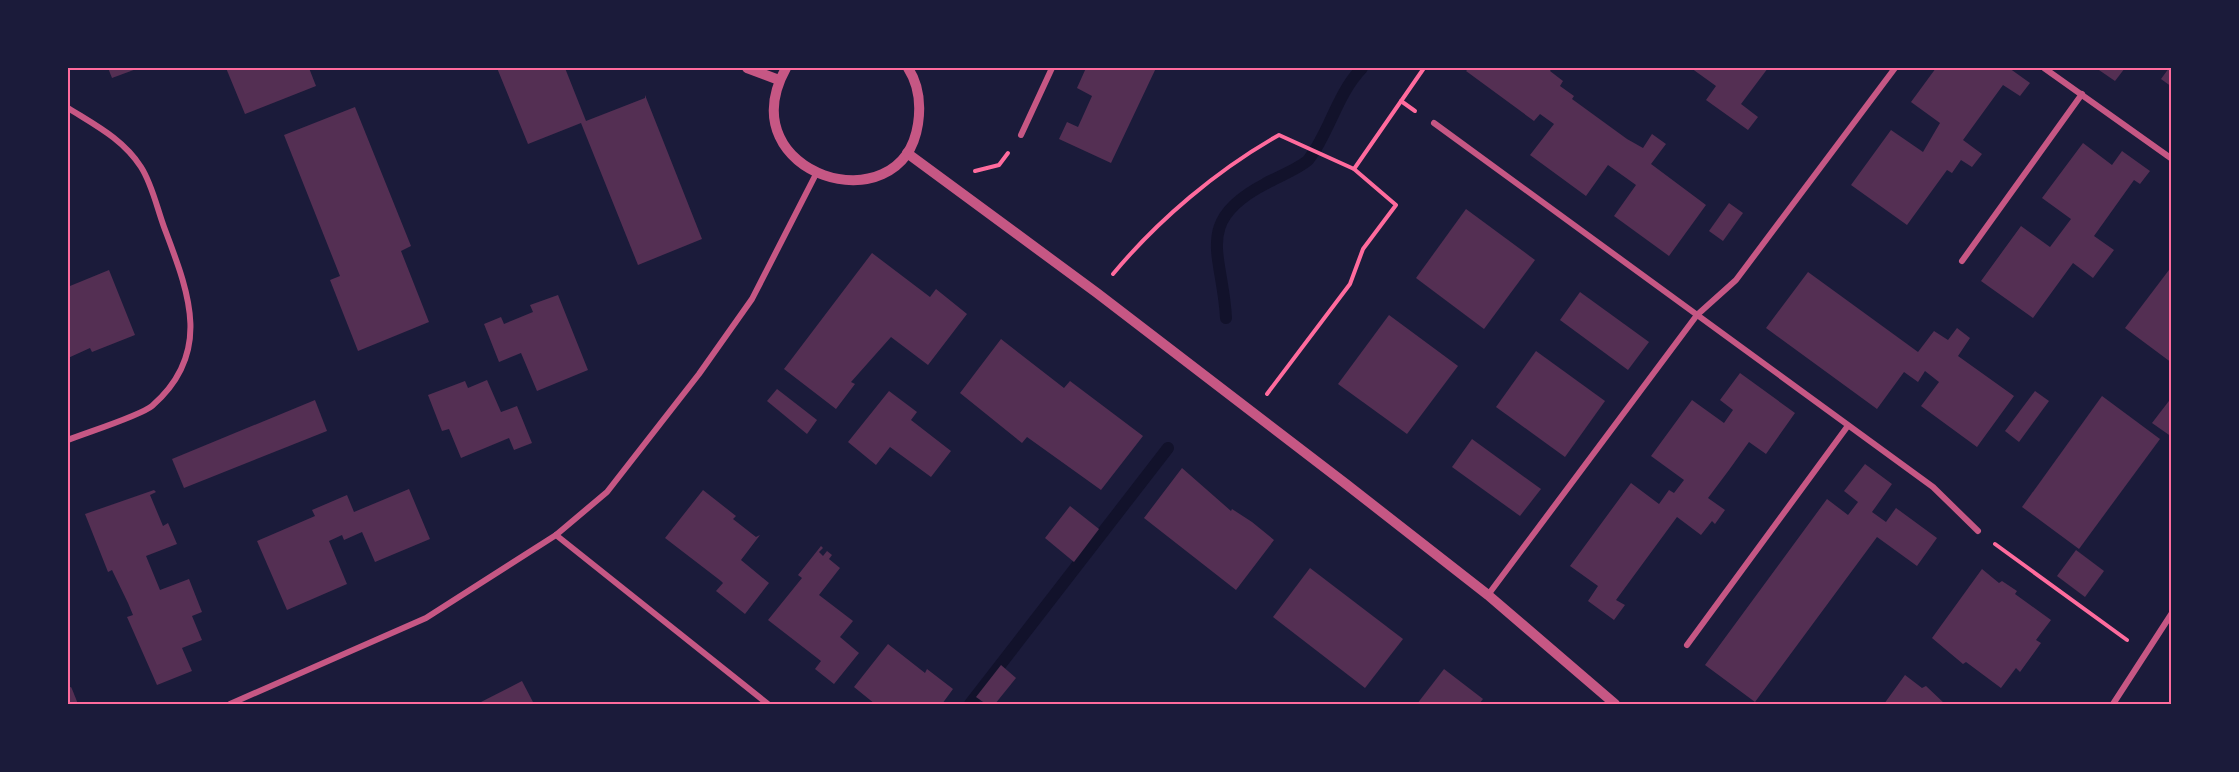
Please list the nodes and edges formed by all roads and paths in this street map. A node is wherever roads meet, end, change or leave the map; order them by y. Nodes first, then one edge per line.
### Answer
1 (747, 68) edge
2 (786, 68) edge
3 (908, 68) edge
4 (1052, 68) edge
5 (1424, 68) edge
6 (1895, 68) edge
7 (2044, 68) edge
8 (779, 80) junction
9 (2082, 94) junction
10 (68, 108) edge
11 (1434, 123) dead end
12 (1021, 135) joint
13 (906, 153) junction
14 (2172, 159) edge
15 (1354, 169) junction
16 (816, 174) junction
17 (942, 178) junction
18 (1962, 261) dead end
19 (1097, 294) junction
20 (1697, 315) junction
21 (1252, 413) junction
22 (1847, 427) junction
23 (68, 440) edge
24 (1978, 531) joint
25 (556, 535) junction
26 (1488, 595) junction
27 (2172, 613) edge
28 (1687, 645) dead end
29 (2145, 653) junction
30 (230, 705) edge
31 (768, 705) edge
32 (1615, 705) edge
33 (2113, 705) edge

1 - 8 street
2 - 8 street
3 - 13 street
4 - 12 street
5 - 15 path
6 - 20 street
7 - 9 street
8 - 16 street
9 - 14 street
9 - 18 street
10 - 23 street
11 - 20 street
12 - 17 path
13 - 16 street
13 - 17 street
15 - 19 path
15 - 21 path
16 - 25 street
17 - 19 street
19 - 21 street
20 - 22 street
20 - 26 street
21 - 26 street
22 - 24 street
22 - 28 street
24 - 29 path
25 - 30 street
25 - 31 street
26 - 32 street
27 - 29 street
29 - 33 street

